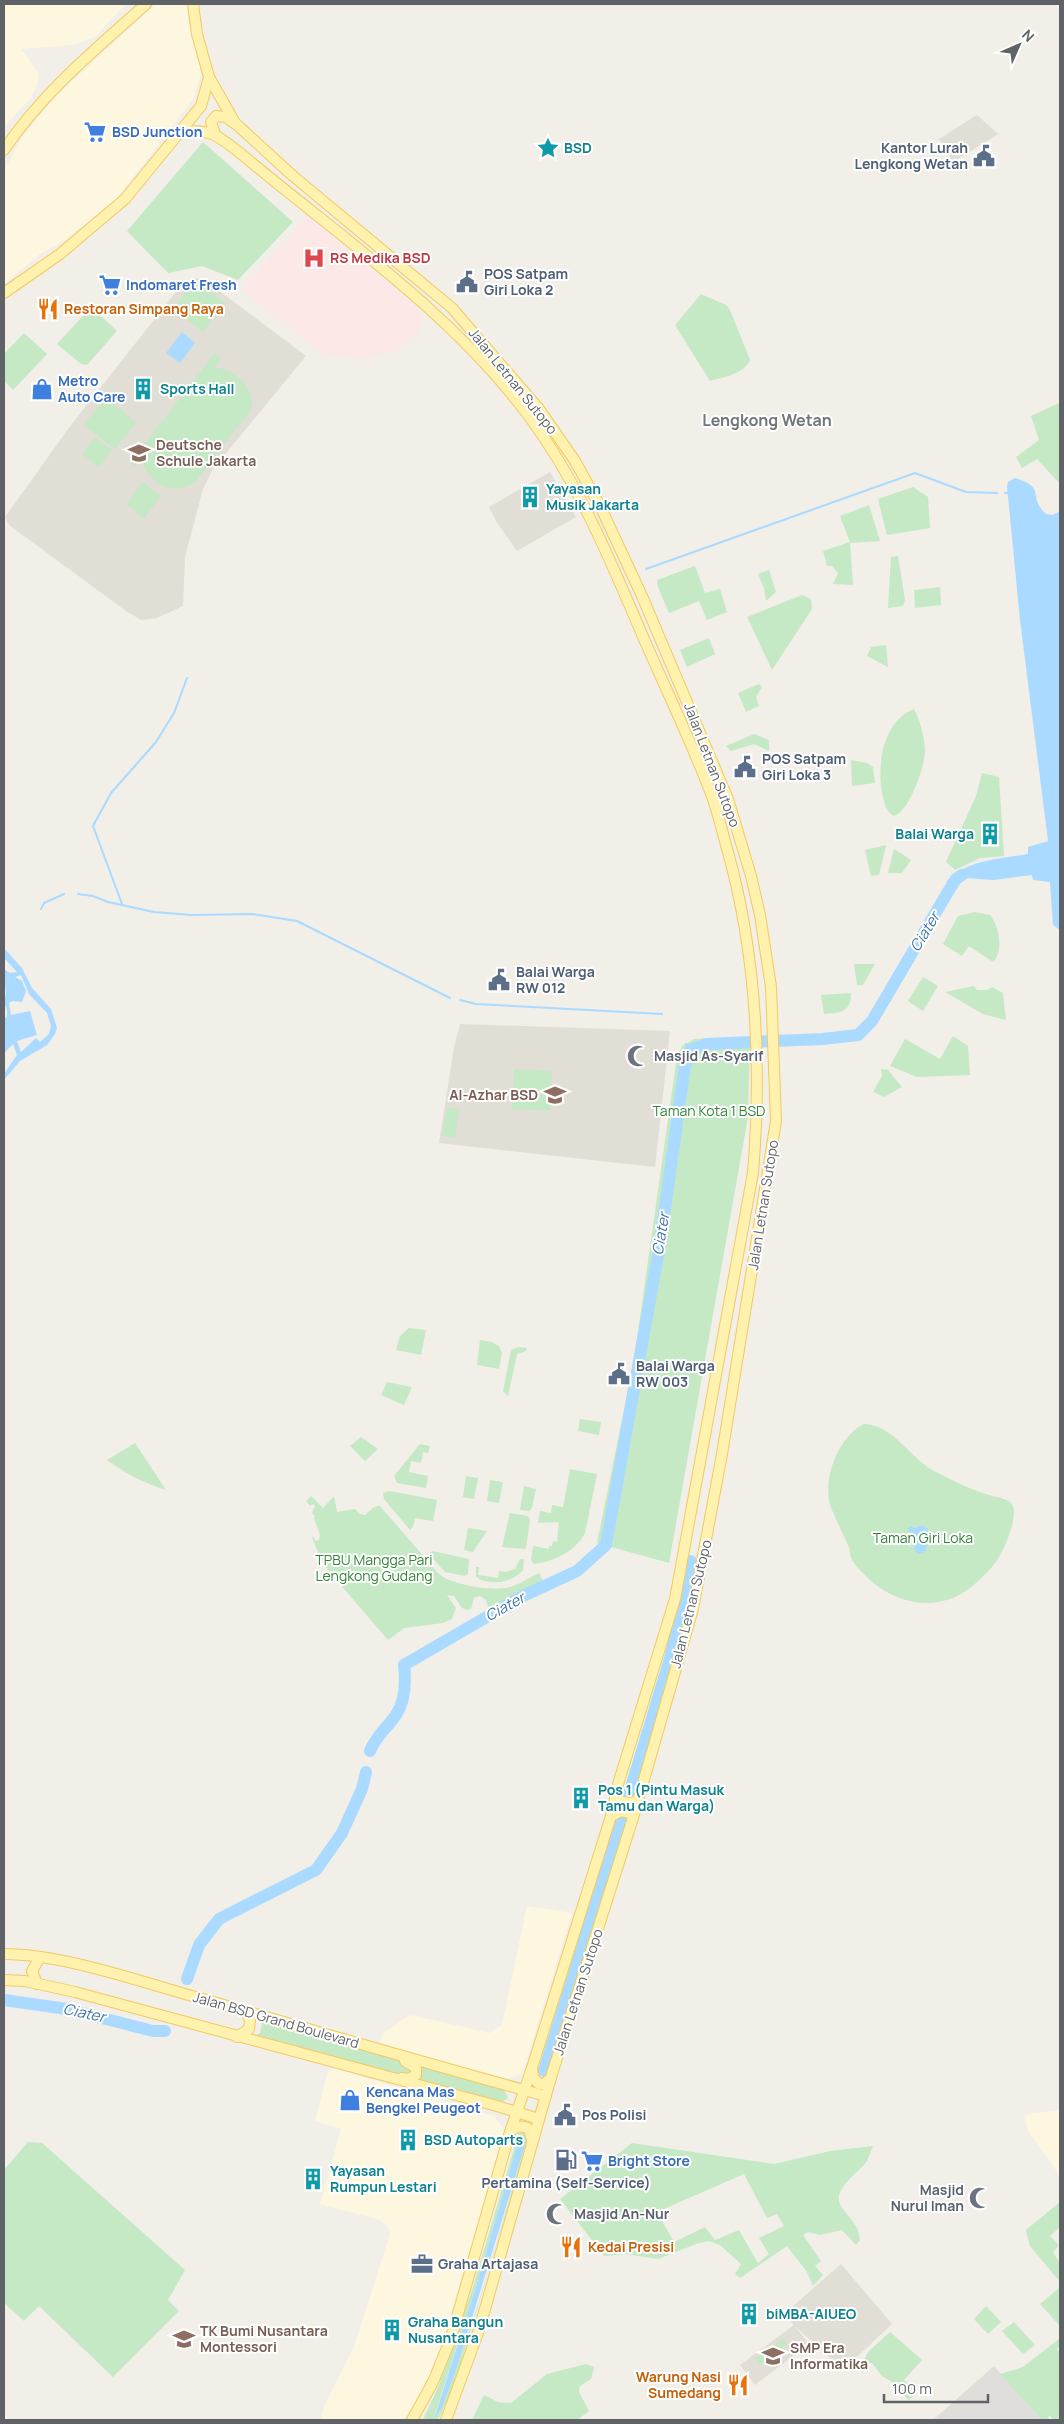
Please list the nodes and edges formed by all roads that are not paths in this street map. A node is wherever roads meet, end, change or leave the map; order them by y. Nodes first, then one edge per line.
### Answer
1 (146, 4) edge
2 (193, 4) edge
3 (209, 77) junction
4 (235, 123) junction
5 (179, 133) junction
6 (215, 134) junction
7 (4, 150) edge
8 (16, 287) junction
9 (4, 288) edge
10 (4, 293) edge
11 (745, 1215) junction
12 (761, 1218) junction
13 (742, 1231) junction
14 (758, 1232) junction
15 (615, 1796) junction
16 (638, 1801) junction
17 (611, 1816) junction
18 (633, 1818) junction
19 (4, 1954) edge
20 (40, 1957) junction
21 (4, 1980) edge
22 (37, 1984) junction
23 (246, 2011) junction
24 (237, 2037) junction
25 (384, 2052) junction
26 (532, 2068) junction
27 (370, 2073) junction
28 (551, 2078) junction
29 (524, 2090) junction
30 (546, 2096) junction
31 (517, 2112) junction
32 (539, 2119) junction
33 (510, 2132) junction
34 (532, 2142) junction
35 (412, 2420) edge
36 (446, 2420) edge

1 - 7 main road
2 - 3 main road, Jalan Letnan Sutopo
3 - 4 main road, Jalan Letnan Sutopo
3 - 5 main road
4 - 6 main road
4 - 12 main road, Jalan Letnan Sutopo
5 - 6 main road
5 - 8 main road
6 - 11 main road, Jalan Letnan Sutopo
8 - 9 main road
8 - 10 main road
11 - 12 main road
11 - 13 main road, Jalan Letnan Sutopo
12 - 14 main road, Jalan Letnan Sutopo
13 - 14 main road
13 - 15 main road, Jalan Letnan Sutopo
14 - 16 main road, Jalan Letnan Sutopo
15 - 16 main road
15 - 17 main road, Jalan Letnan Sutopo
16 - 18 main road, Jalan Letnan Sutopo
17 - 18 main road
17 - 26 main road, Jalan Letnan Sutopo
18 - 28 main road, Jalan Letnan Sutopo
19 - 20 main road, Jalan BSD Grand Boulevard
20 - 22 main road
20 - 23 main road, Jalan BSD Grand Boulevard
21 - 22 main road, Jalan BSD Grand Boulevard
22 - 24 main road, Jalan BSD Grand Boulevard
23 - 24 main road
23 - 25 main road, Jalan BSD Grand Boulevard
24 - 27 main road, Jalan BSD Grand Boulevard
25 - 27 main road
25 - 29 main road, Jalan BSD Grand Boulevard
26 - 28 main road
26 - 29 main road, Jalan Letnan Sutopo
27 - 31 main road, Jalan BSD Grand Boulevard
28 - 30 main road, Jalan Letnan Sutopo
29 - 30 main road, Jalan BSD Grand Boulevard
29 - 31 main road, Jalan Letnan Sutopo
30 - 32 main road, Jalan Letnan Sutopo
31 - 32 main road, Jalan BSD Grand Boulevard
31 - 33 main road, Jalan Letnan Sutopo
32 - 34 main road, Jalan Letnan Sutopo
33 - 34 main road
33 - 35 main road, Jalan Letnan Sutopo
34 - 36 main road, Jalan Letnan Sutopo

